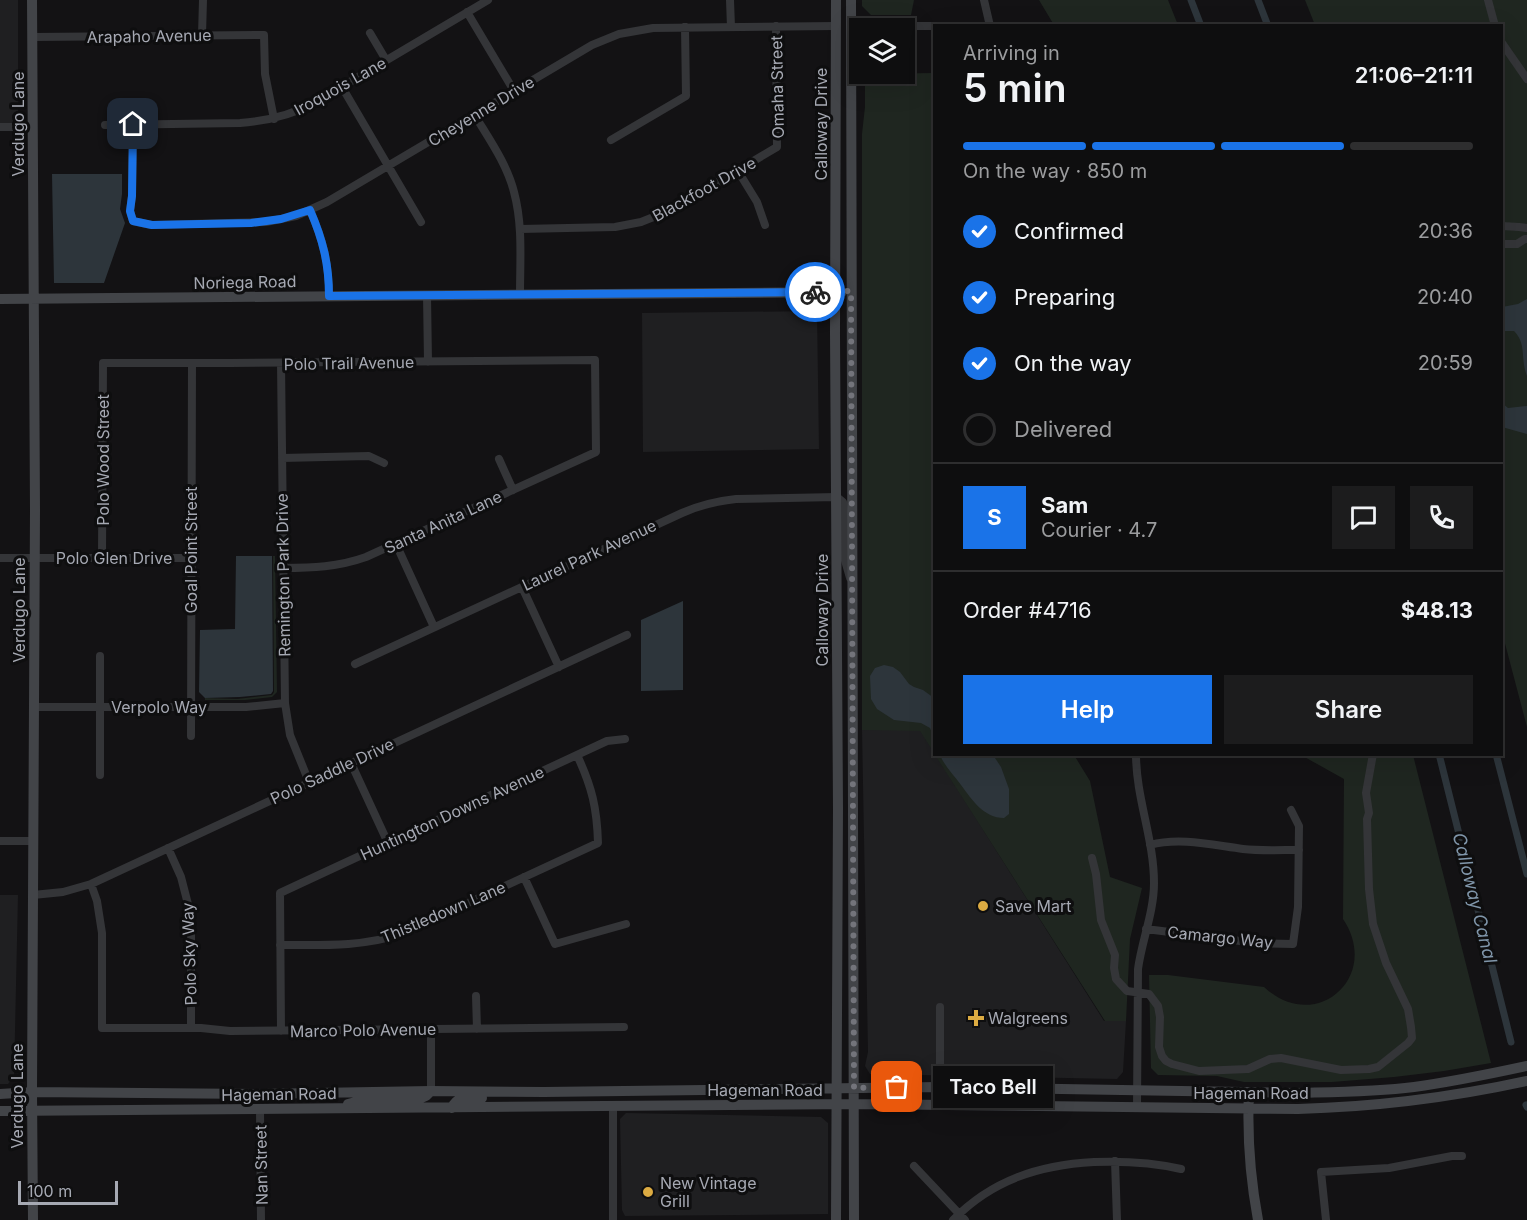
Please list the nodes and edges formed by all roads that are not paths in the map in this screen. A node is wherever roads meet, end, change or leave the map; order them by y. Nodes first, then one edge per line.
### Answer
1 (32, 0) edge
2 (203, 0) edge
3 (488, 0) edge
4 (730, 0) edge
5 (836, 0) edge
6 (843, 0) edge
7 (851, 0) edge
8 (984, 0) edge
9 (1488, 0) edge
10 (467, 12) junction
11 (851, 18) edge
12 (849, 24) edge
13 (990, 24) edge
14 (1494, 24) edge
15 (776, 26) junction
16 (836, 26) junction
17 (915, 26) edge
18 (933, 26) edge
19 (685, 27) junction
20 (731, 27) junction
21 (369, 33) dead end
22 (202, 35) junction
23 (33, 37) junction
24 (1503, 44) edge
25 (386, 60) junction
26 (1527, 79) edge
27 (851, 84) edge
28 (342, 87) junction
29 (514, 91) junction
30 (851, 113) junction
31 (474, 114) junction
32 (274, 119) junction
33 (133, 124) junction
34 (105, 125) dead end
35 (0, 127) edge
36 (33, 127) junction
37 (611, 140) dead end
38 (777, 147) joint
39 (388, 165) junction
40 (738, 171) junction
41 (310, 210) junction
42 (421, 222) dead end
43 (765, 225) dead end
44 (1503, 226) edge
45 (1526, 228) edge
46 (520, 229) junction
47 (1526, 239) edge
48 (1503, 244) edge
49 (851, 291) junction
50 (835, 292) junction
51 (520, 294) junction
52 (428, 295) junction
53 (329, 296) junction
54 (34, 298) junction
55 (0, 299) edge
56 (428, 362) junction
57 (103, 363) joint
58 (192, 363) junction
59 (281, 363) junction
60 (596, 452) joint
61 (282, 458) junction
62 (499, 459) dead end
63 (384, 463) dead end
64 (513, 490) junction
65 (837, 497) junction
66 (396, 544) junction
67 (0, 558) edge
68 (34, 558) junction
69 (102, 558) junction
70 (191, 558) junction
71 (283, 568) junction
72 (522, 586) junction
73 (852, 586) junction
74 (434, 627) junction
75 (627, 635) dead end
76 (100, 656) dead end
77 (355, 663) dead end
78 (559, 667) junction
79 (285, 703) junction
80 (34, 707) junction
81 (100, 707) junction
82 (191, 707) junction
83 (191, 736) dead end
84 (625, 740) dead end
85 (577, 755) junction
86 (1136, 756) edge
87 (1373, 756) edge
88 (351, 763) junction
89 (100, 775) dead end
90 (309, 782) junction
91 (1291, 810) dead end
92 (0, 841) edge
93 (34, 841) junction
94 (388, 843) junction
95 (1150, 845) junction
96 (168, 848) junction
97 (1299, 850) junction
98 (1092, 858) dead end
99 (524, 877) junction
100 (91, 884) junction
101 (33, 895) junction
102 (626, 924) dead end
103 (1146, 929) junction
104 (280, 945) junction
105 (1138, 992) junction
106 (477, 996) dead end
107 (940, 1007) dead end
108 (624, 1027) dead end
109 (191, 1028) junction
110 (431, 1029) junction
111 (477, 1029) junction
112 (281, 1031) junction
113 (1527, 1066) edge
114 (1527, 1081) edge
115 (940, 1087) junction
116 (837, 1088) junction
117 (854, 1088) junction
118 (1016, 1088) junction
119 (701, 1090) junction
120 (1138, 1090) junction
121 (431, 1091) junction
122 (32, 1092) junction
123 (544, 1092) junction
124 (1249, 1092) junction
125 (349, 1093) junction
126 (0, 1094) edge
127 (836, 1104) junction
128 (854, 1104) junction
129 (934, 1104) junction
130 (613, 1106) junction
131 (1137, 1107) junction
132 (333, 1108) junction
133 (452, 1108) junction
134 (260, 1109) junction
135 (1248, 1109) junction
136 (32, 1110) junction
137 (0, 1111) edge
138 (1462, 1156) dead end
139 (1114, 1161) junction
140 (914, 1166) dead end
141 (1181, 1170) dead end
142 (959, 1218) edge
143 (33, 1220) edge
144 (261, 1220) edge
145 (613, 1220) edge
146 (836, 1220) edge
147 (854, 1220) edge
148 (1117, 1220) edge
149 (1258, 1220) edge
150 (1326, 1220) edge

1 - 23 main road, Verdugo Lane
2 - 22 street
3 - 10 street, Iroquois Lane
4 - 20 street
5 - 16 main road, Calloway Drive
6 - 12 main road
7 - 11 main road, Calloway Drive
8 - 13 street
9 - 14 street
10 - 25 street, Iroquois Lane
10 - 29 street
15 - 16 street, Cheyenne Drive
15 - 20 street, Cheyenne Drive
15 - 38 street, Omaha Street
16 - 30 main road
16 - 50 main road, Calloway Drive
17 - 18 street
19 - 20 street, Cheyenne Drive
19 - 29 street, Cheyenne Drive
19 - 37 street
21 - 25 street
22 - 23 street, Arapaho Avenue
22 - 32 street, Arapaho Avenue
23 - 36 main road, Verdugo Lane
24 - 26 street
25 - 28 street, Iroquois Lane
27 - 30 main road, Calloway Drive
28 - 32 street, Iroquois Lane
28 - 39 street
29 - 31 street, Cheyenne Drive
30 - 49 main road, Calloway Drive
31 - 39 street, Cheyenne Drive
31 - 46 street
32 - 33 street, Iroquois Lane
33 - 34 street, Iroquois Lane
33 - 41 street, Cheyenne Drive
35 - 36 street
36 - 54 main road, Verdugo Lane
38 - 40 street, Blackfoot Drive
39 - 41 street, Cheyenne Drive
39 - 42 street
40 - 43 street
40 - 46 street, Blackfoot Drive
41 - 53 street
44 - 45 street
45 - 47 street
46 - 51 street
47 - 48 street
49 - 50 main road, Noriega Road
49 - 73 main road, Calloway Drive
50 - 51 main road, Noriega Road
50 - 65 main road, Calloway Drive
51 - 52 main road, Noriega Road
52 - 53 main road, Noriega Road
52 - 56 street
53 - 54 main road, Noriega Road
54 - 55 main road, Noriega Road
54 - 68 main road, Verdugo Lane
56 - 59 street, Polo Trail Avenue
56 - 60 street, Polo Trail Avenue
57 - 58 street, Polo Trail Avenue
57 - 69 street, Polo Wood Street
58 - 59 street, Polo Trail Avenue
58 - 70 street, Goal Point Street
59 - 61 street, Remington Park Drive
60 - 64 street, Santa Anita Lane
61 - 63 street
61 - 71 street, Remington Park Drive
62 - 64 street
64 - 66 street, Santa Anita Lane
65 - 72 street, Laurel Park Avenue
65 - 73 street
65 - 116 main road, Calloway Drive
66 - 71 street, Santa Anita Lane
66 - 74 street
67 - 68 street, Polo Glen Drive
68 - 69 street, Polo Glen Drive
68 - 80 main road, Verdugo Lane
69 - 70 street, Polo Glen Drive
70 - 82 street, Goal Point Street
71 - 79 street, Remington Park Drive
72 - 74 street, Laurel Park Avenue
72 - 78 street
73 - 117 main road, Calloway Drive
74 - 77 street, Laurel Park Avenue
75 - 78 street, Polo Saddle Drive
76 - 81 street
78 - 88 street, Polo Saddle Drive
79 - 82 street, Verpolo Way
79 - 90 street, Remington Park Drive
80 - 81 street, Verpolo Way
80 - 93 main road, Verdugo Lane
81 - 82 street, Verpolo Way
81 - 89 street
82 - 83 street, Goal Point Street
84 - 85 street, Huntington Downs Avenue
85 - 94 street, Huntington Downs Avenue
85 - 99 street, Thistledown Lane
86 - 95 street
87 - 105 street
88 - 90 street, Polo Saddle Drive
88 - 94 street
90 - 96 street, Polo Saddle Drive
91 - 97 street
92 - 93 street
93 - 101 main road, Verdugo Lane
94 - 104 street, Huntington Downs Avenue
95 - 97 street
95 - 103 street
96 - 100 street, Polo Saddle Drive
96 - 109 street, Polo Sky Way
97 - 103 street, Camargo Way
98 - 105 street
99 - 102 street
99 - 104 street, Thistledown Lane
100 - 101 street, Polo Saddle Drive
100 - 109 street, Marco Polo Avenue
101 - 122 main road, Verdugo Lane
103 - 105 street
104 - 112 street
105 - 120 street
106 - 111 street
107 - 115 street
108 - 111 street, Marco Polo Avenue
109 - 112 street, Marco Polo Avenue
110 - 111 street, Marco Polo Avenue
110 - 112 street, Marco Polo Avenue
110 - 121 street
113 - 124 main road, Hageman Road
114 - 135 main road, Hageman Road
115 - 117 main road, Hageman Road
115 - 118 main road, Hageman Road
116 - 117 main road, Hageman Road
116 - 119 main road, Hageman Road
116 - 127 main road, Calloway Drive
117 - 128 main road, Calloway Drive
118 - 120 main road, Hageman Road
118 - 129 main road
119 - 123 main road, Hageman Road
119 - 130 main road
120 - 124 main road, Hageman Road
120 - 131 street
121 - 123 main road, Hageman Road
121 - 125 main road, Hageman Road
121 - 132 main road
122 - 125 main road, Hageman Road
122 - 126 main road, Hageman Road
122 - 136 main road, Verdugo Lane
123 - 133 main road
124 - 135 main road
125 - 134 main road
127 - 128 main road, Hageman Road
127 - 130 main road, Hageman Road
127 - 146 main road, Calloway Drive
128 - 129 main road, Hageman Road
128 - 147 main road, Calloway Drive
129 - 131 main road, Hageman Road
130 - 133 main road, Hageman Road
130 - 145 street
131 - 135 main road, Hageman Road
132 - 133 main road, Hageman Road
132 - 134 main road, Hageman Road
134 - 136 main road, Hageman Road
134 - 144 street, Nan Street
135 - 149 main road
136 - 137 main road, Hageman Road
136 - 143 main road, Verdugo Lane
138 - 150 street
139 - 141 street
139 - 142 street
139 - 148 street
140 - 142 street

